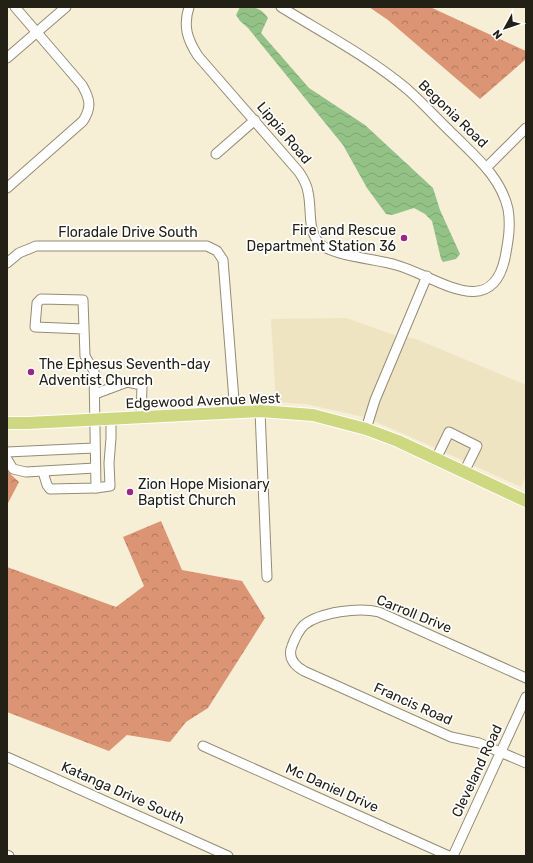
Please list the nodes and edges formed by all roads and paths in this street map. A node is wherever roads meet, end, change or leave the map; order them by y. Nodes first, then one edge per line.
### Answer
1 (15, 7) edge
2 (66, 7) edge
3 (189, 7) edge
4 (282, 7) edge
5 (37, 32) junction
6 (7, 58) edge
7 (255, 120) junction
8 (526, 128) edge
9 (216, 154) dead end
10 (487, 167) junction
11 (7, 188) edge
12 (7, 263) edge
13 (427, 276) junction
14 (481, 292) joint
15 (84, 329) junction
16 (95, 394) junction
17 (260, 411) junction
18 (235, 413) junction
19 (141, 418) junction
20 (111, 419) junction
21 (96, 420) junction
22 (8, 426) edge
23 (366, 429) junction
24 (94, 448) junction
25 (7, 452) edge
26 (7, 459) edge
27 (436, 459) junction
28 (95, 468) junction
29 (42, 472) junction
30 (464, 472) junction
31 (96, 488) junction
32 (526, 501) edge
33 (267, 577) dead end
34 (293, 662) joint
35 (526, 678) edge
36 (526, 697) edge
37 (203, 746) dead end
38 (502, 751) junction
39 (7, 756) edge
40 (526, 763) edge
41 (228, 856) edge
42 (448, 856) edge
43 (453, 856) edge

1 - 5 street
2 - 5 street
3 - 7 street, Lippia Road
4 - 10 street, Begonia Road
5 - 6 street
5 - 11 street
7 - 9 street
7 - 13 street, Lippia Road
8 - 10 street
10 - 14 street, Begonia Road
12 - 18 street, Floradale Drive South
13 - 14 street, Lippia Road
13 - 23 street
15 - 15 street
15 - 16 street
16 - 19 street
16 - 21 street
17 - 18 main road, Edgewood Avenue West
17 - 23 main road, Edgewood Avenue West
17 - 33 street
18 - 19 main road, Edgewood Avenue West
19 - 20 main road, Edgewood Avenue West
20 - 21 main road, Edgewood Avenue West
20 - 31 street
21 - 22 main road, Edgewood Avenue West
21 - 24 street
23 - 27 main road, Edgewood Avenue West
24 - 25 street
24 - 28 street
26 - 29 street
27 - 30 main road, Edgewood Avenue West
27 - 30 street
28 - 29 street
28 - 31 street
29 - 31 street
30 - 32 main road, Edgewood Avenue West
34 - 35 street, Carroll Drive
34 - 38 street, Francis Road
36 - 38 street, Cleveland Road
37 - 42 street, Mc Daniel Drive
38 - 40 street, Francis Road
38 - 43 street, Cleveland Road
39 - 41 street, Katanga Drive South

